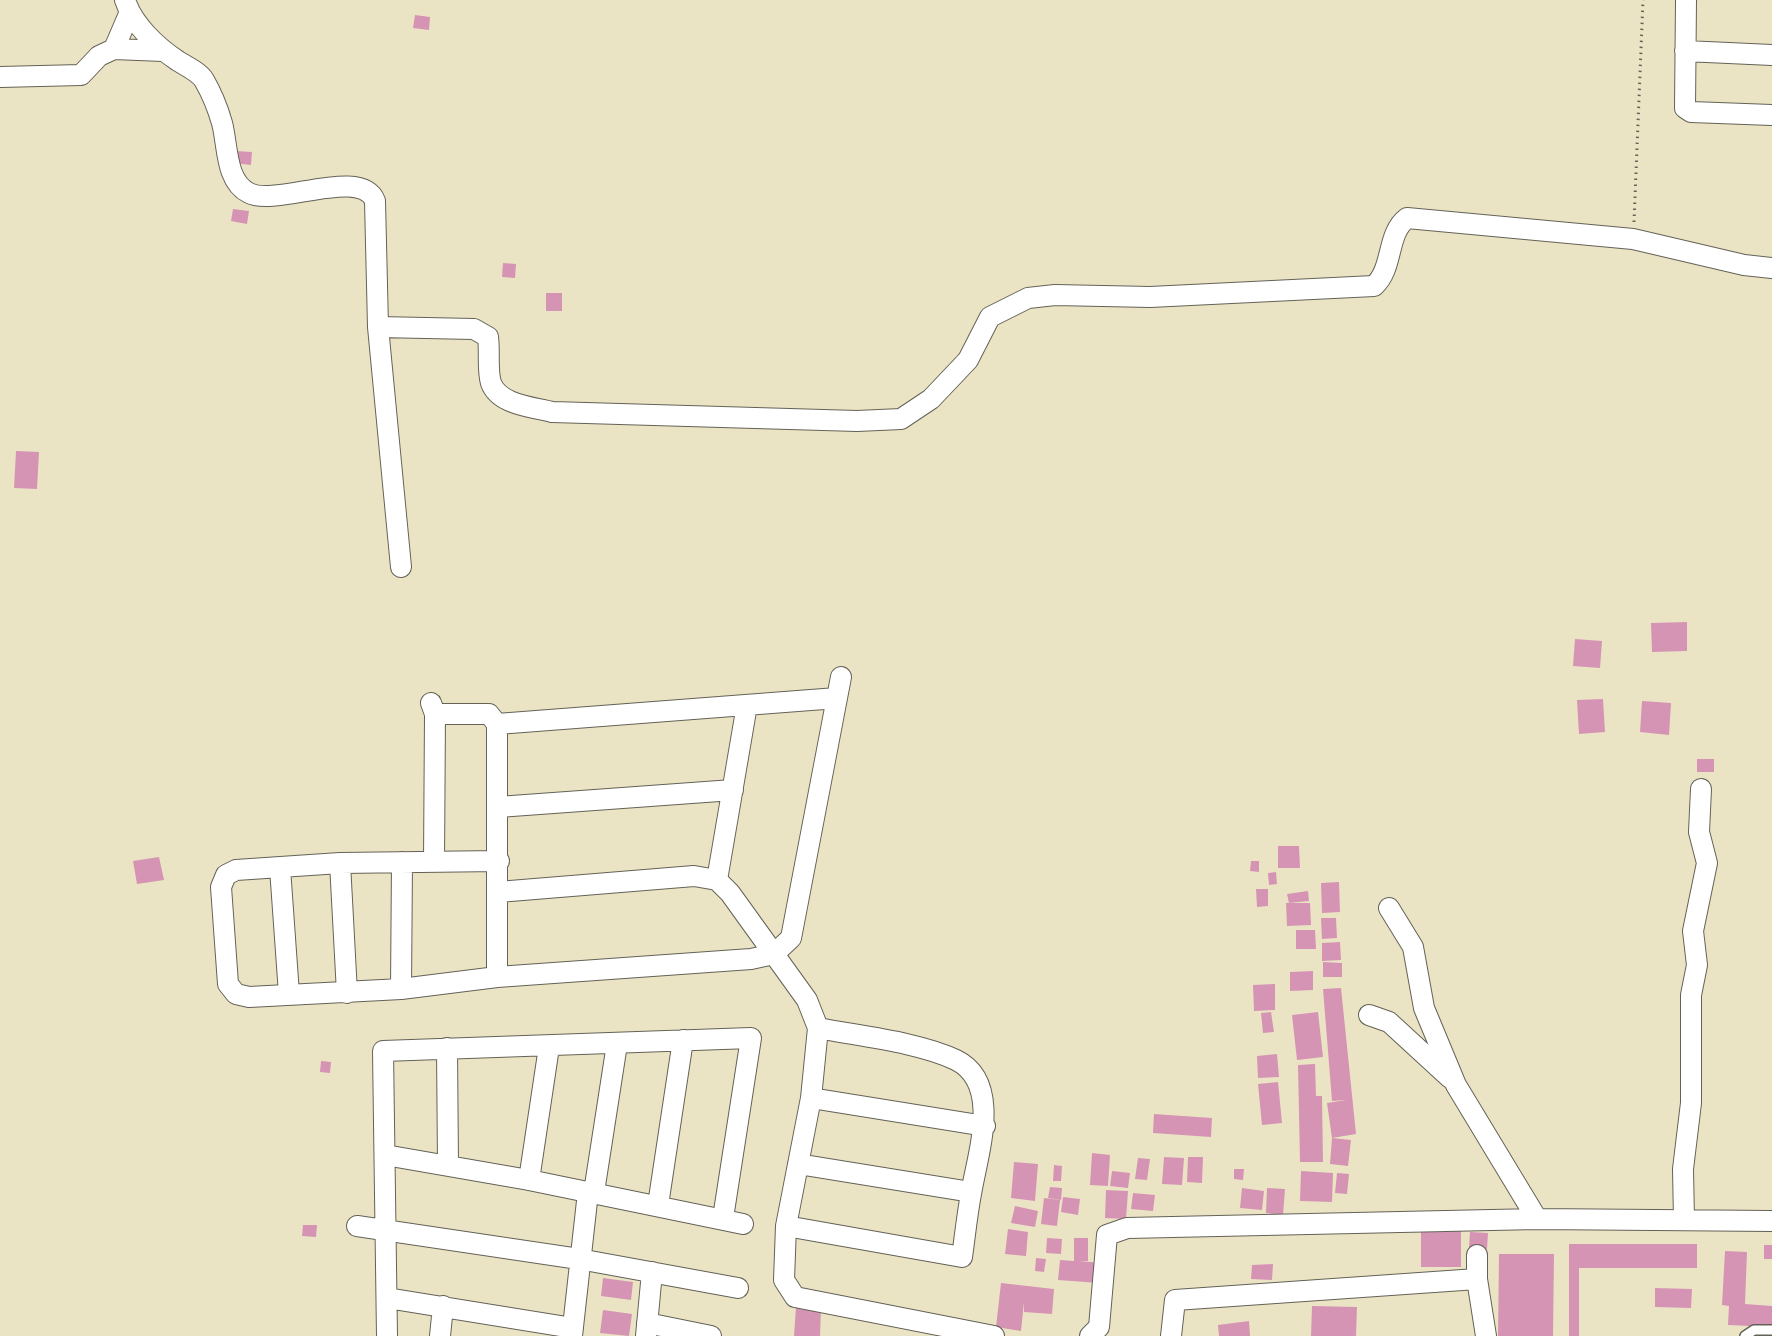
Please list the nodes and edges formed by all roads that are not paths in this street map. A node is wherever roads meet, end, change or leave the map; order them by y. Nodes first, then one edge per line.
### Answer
1 (1686, 0) edge
2 (127, 7) edge
3 (114, 49) junction
4 (163, 51) junction
5 (1685, 51) junction
6 (1772, 55) edge
7 (0, 77) edge
8 (1772, 115) edge
9 (1772, 268) edge
10 (378, 327) junction
11 (401, 567) dead end
12 (841, 677) dead end
13 (837, 698) junction
14 (747, 705) junction
15 (497, 724) junction
16 (1701, 789) dead end
17 (733, 790) junction
18 (498, 807) junction
19 (499, 861) junction
20 (402, 862) junction
21 (434, 862) junction
22 (340, 863) junction
23 (280, 867) junction
24 (717, 880) junction
25 (498, 892) junction
26 (1389, 908) dead end
27 (774, 954) junction
28 (497, 977) junction
29 (401, 989) junction
30 (347, 993) junction
31 (289, 994) junction
32 (1370, 1015) dead end
33 (818, 1028) junction
34 (683, 1041) junction
35 (617, 1044) junction
36 (549, 1047) junction
37 (447, 1048) junction
38 (1456, 1085) junction
39 (811, 1098) junction
40 (985, 1126) junction
41 (385, 1155) junction
42 (798, 1164) junction
43 (448, 1165) junction
44 (529, 1180) junction
45 (591, 1192) junction
46 (971, 1192) junction
47 (658, 1204) junction
48 (723, 1218) junction
49 (1537, 1219) junction
50 (1684, 1220) junction
51 (1772, 1221) edge
52 (743, 1224) dead end
53 (357, 1226) dead end
54 (786, 1226) junction
55 (384, 1230) junction
56 (1477, 1255) dead end
57 (579, 1259) junction
58 (651, 1272) junction
59 (1477, 1279) junction
60 (738, 1288) dead end
61 (387, 1298) junction
62 (443, 1306) junction
63 (509, 1327) edge
64 (646, 1330) edge
65 (1772, 1330) edge
66 (572, 1332) edge
67 (387, 1336) edge
68 (440, 1336) edge
69 (711, 1336) edge
70 (994, 1336) edge
71 (1090, 1336) edge
72 (1171, 1336) edge
73 (1486, 1336) edge
74 (1745, 1336) edge

1 - 5 street
2 - 3 street
2 - 4 street
3 - 4 street
3 - 7 street
4 - 10 street
5 - 6 street
5 - 8 street
9 - 10 street
10 - 11 street
12 - 13 street
13 - 14 street
13 - 27 street
14 - 15 street
14 - 17 street
15 - 18 street
15 - 21 street
16 - 50 street
17 - 18 street
17 - 24 street
18 - 19 street
19 - 21 street
19 - 25 street
20 - 21 street
20 - 22 street
20 - 29 street
22 - 23 street
22 - 30 street
23 - 31 street
23 - 31 street
24 - 25 street
24 - 27 street
25 - 28 street
26 - 38 street
27 - 28 street
27 - 33 street
28 - 29 street
29 - 30 street
30 - 31 street
32 - 38 street
33 - 39 street
33 - 40 street
34 - 35 street
34 - 47 street
34 - 48 street
35 - 36 street
35 - 45 street
36 - 37 street
36 - 44 street
37 - 41 street
37 - 43 street
38 - 49 street
39 - 40 street
39 - 42 street
40 - 46 street
41 - 43 street
41 - 55 street
42 - 46 street
42 - 54 street
43 - 44 street
44 - 45 street
45 - 47 street
45 - 57 street
46 - 54 street
47 - 48 street
48 - 52 street
49 - 50 street
49 - 71 street
50 - 51 street
53 - 55 street
54 - 70 street
55 - 57 street
55 - 61 street
56 - 59 street
57 - 58 street
57 - 66 street
58 - 60 street
58 - 64 street
59 - 72 street
59 - 73 street
61 - 62 street
61 - 67 street
62 - 63 street
62 - 68 street
63 - 66 street
64 - 69 street
65 - 74 lane

